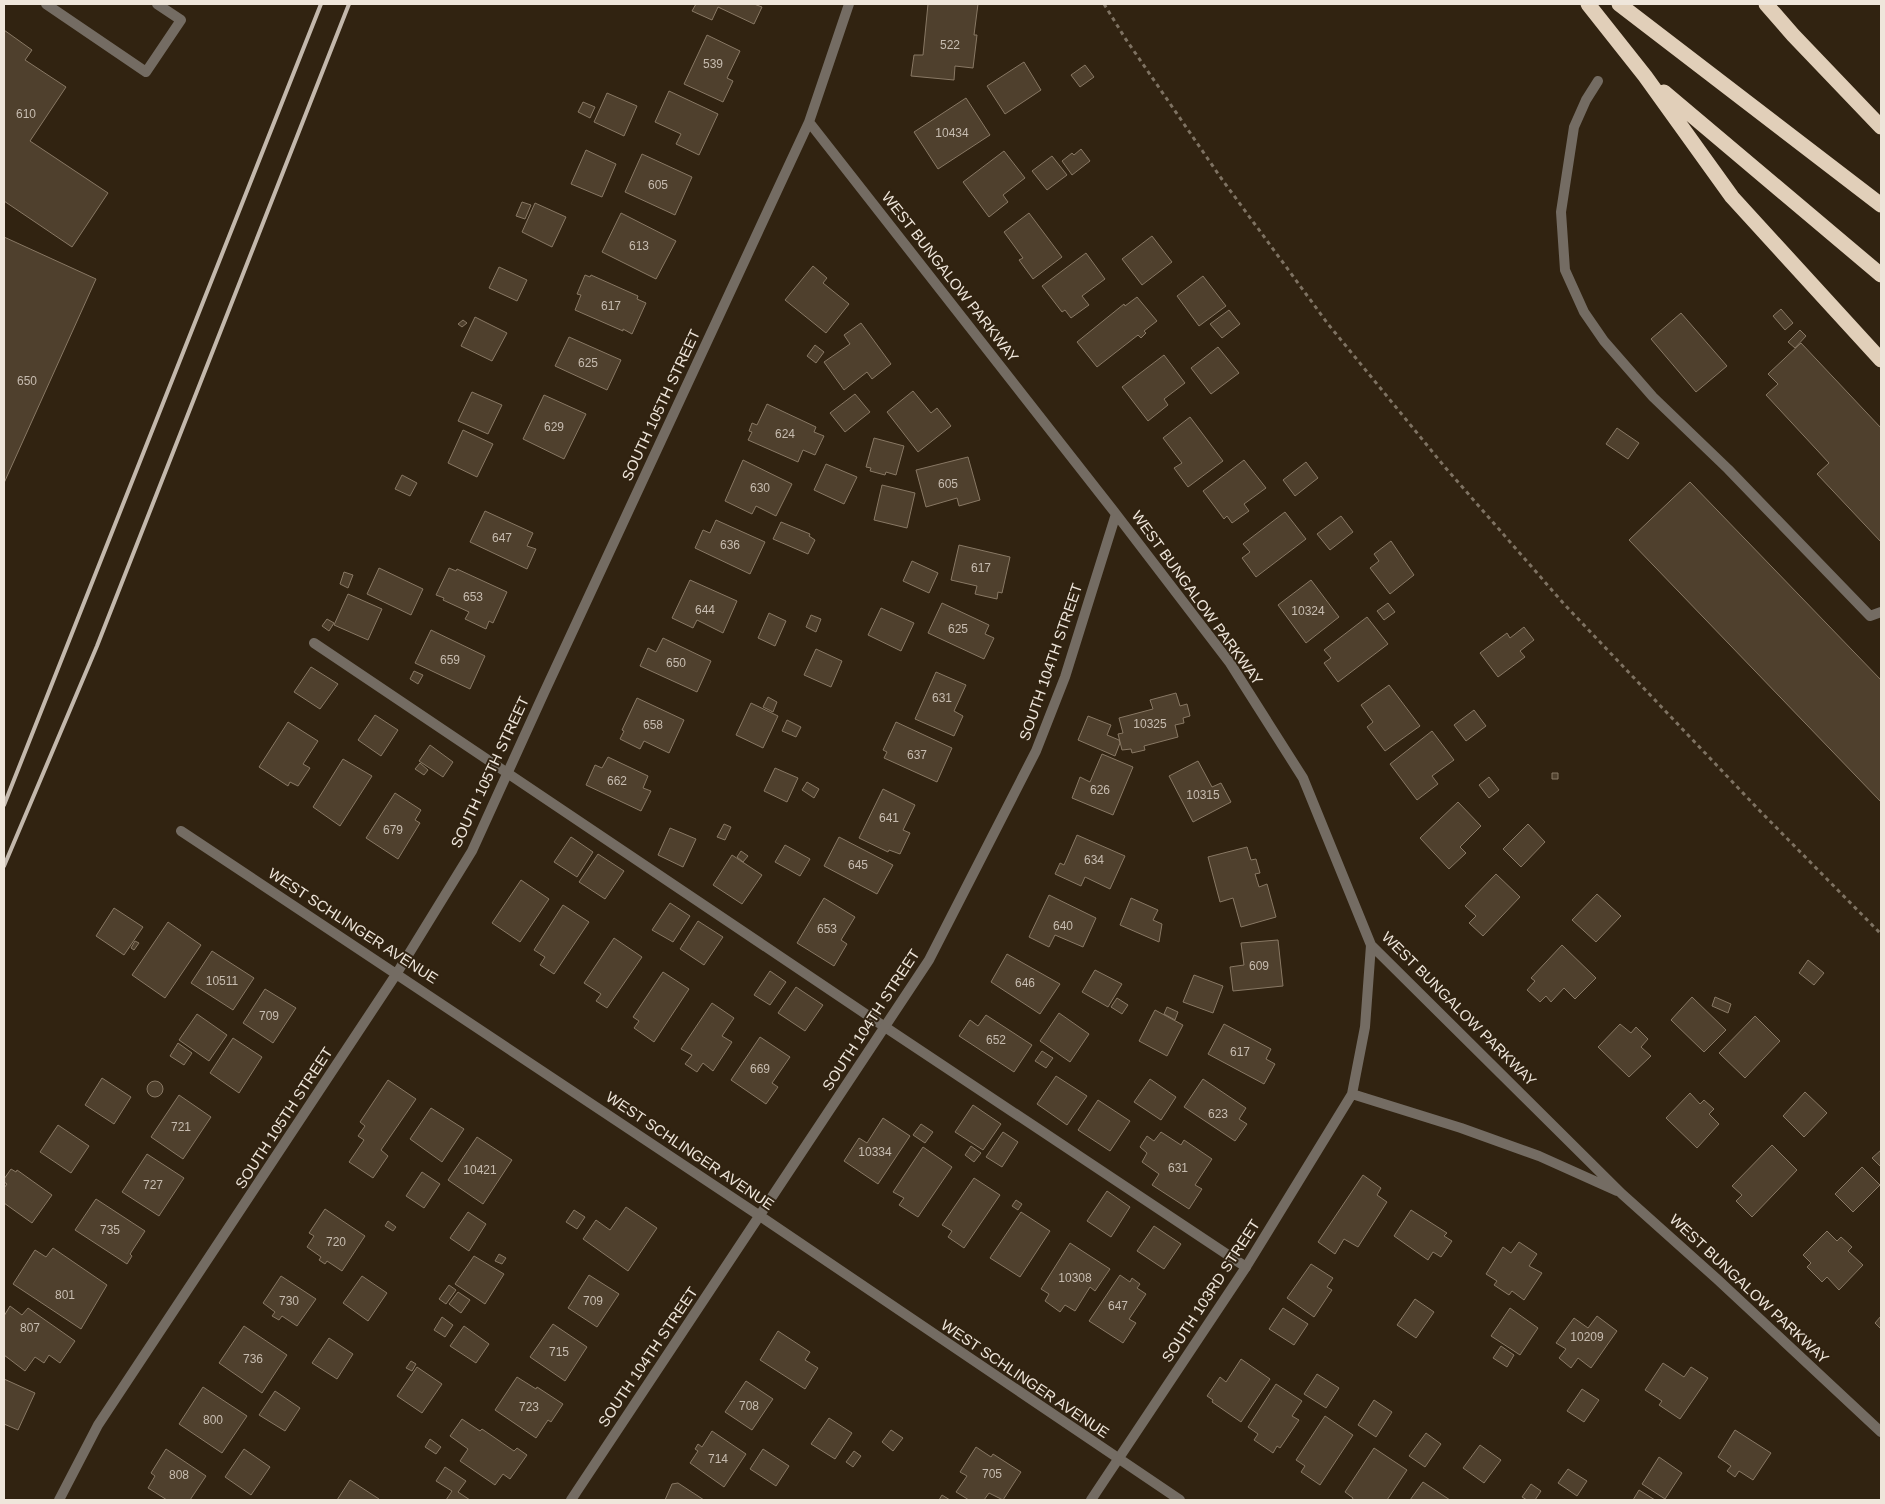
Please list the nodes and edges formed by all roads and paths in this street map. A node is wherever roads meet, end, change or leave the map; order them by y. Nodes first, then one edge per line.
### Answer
1 (46, 4) edge
2 (157, 4) edge
3 (849, 4) edge
4 (1104, 4) edge
5 (1588, 4) edge
6 (1619, 4) edge
7 (1766, 4) edge
8 (1645, 76) junction
9 (1598, 81) dead end
10 (810, 122) junction
11 (1881, 127) edge
12 (1881, 205) edge
13 (1881, 275) edge
14 (1881, 360) edge
15 (1116, 514) junction
16 (1881, 612) edge
17 (314, 643) dead end
18 (508, 774) junction
19 (180, 830) dead end
20 (1881, 934) edge
21 (1371, 945) junction
22 (397, 973) junction
23 (885, 1027) junction
24 (1352, 1094) junction
25 (1622, 1194) junction
26 (760, 1216) junction
27 (1246, 1267) junction
28 (1881, 1432) edge
29 (1118, 1460) junction
30 (59, 1500) edge
31 (571, 1500) edge
32 (1091, 1500) edge
33 (1180, 1500) edge

1 - 2 street
3 - 10 street, SOUTH 105TH STREET
4 - 20 path
5 - 8 highway
6 - 12 highway
7 - 11 highway
8 - 13 highway
8 - 14 highway
9 - 16 street
10 - 15 street, WEST BUNGALOW PARKWAY
10 - 18 street, SOUTH 105TH STREET
15 - 21 street, WEST BUNGALOW PARKWAY
15 - 23 street, SOUTH 104TH STREET
17 - 18 street
18 - 22 street, SOUTH 105TH STREET
18 - 23 street
19 - 22 street, WEST SCHLINGER AVENUE
21 - 24 street, SOUTH 103RD STREET
21 - 25 street, WEST BUNGALOW PARKWAY
22 - 26 street, WEST SCHLINGER AVENUE
22 - 30 street, SOUTH 105TH STREET
23 - 26 street, SOUTH 104TH STREET
23 - 27 street
24 - 25 street
24 - 27 street, SOUTH 103RD STREET
25 - 28 street, WEST BUNGALOW PARKWAY
26 - 29 street, WEST SCHLINGER AVENUE
26 - 31 street, SOUTH 104TH STREET
27 - 29 street, SOUTH 103RD STREET
29 - 32 street, SOUTH 103RD STREET
29 - 33 street, WEST SCHLINGER AVENUE

